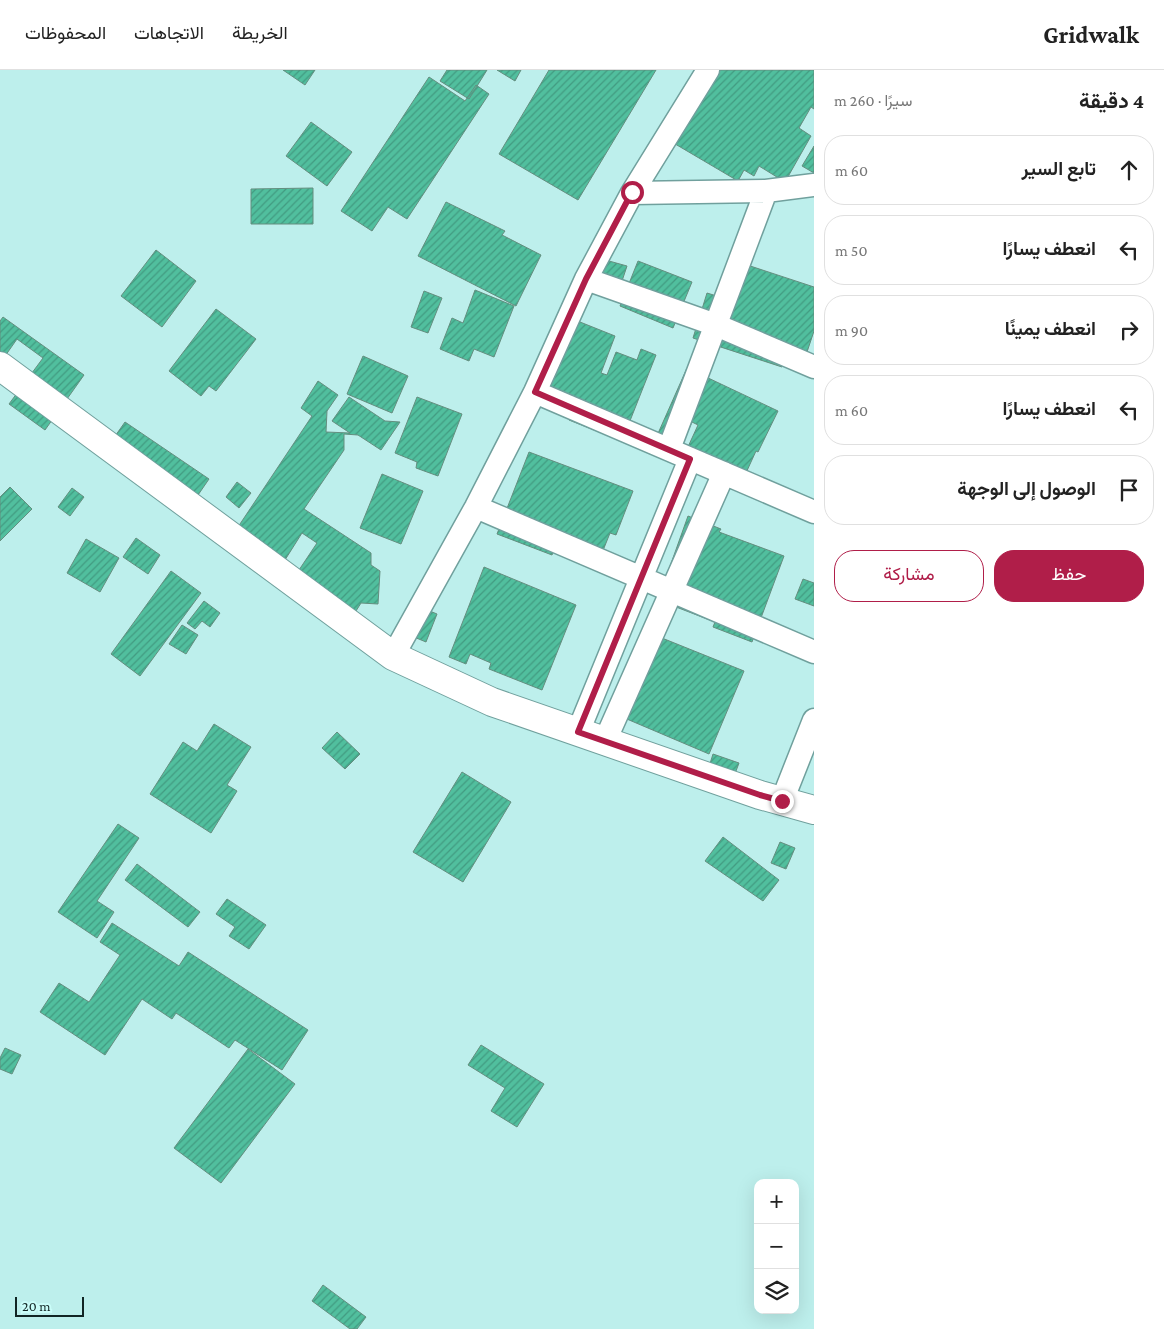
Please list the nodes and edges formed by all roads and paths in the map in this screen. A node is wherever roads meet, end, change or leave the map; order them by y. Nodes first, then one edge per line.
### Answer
1 (708, 70) edge
2 (814, 185) edge
3 (766, 191) junction
4 (632, 192) junction
5 (586, 279) junction
6 (716, 325) junction
7 (0, 366) edge
8 (814, 367) edge
9 (535, 392) junction
10 (669, 450) junction
11 (690, 459) junction
12 (724, 473) junction
13 (476, 508) junction
14 (814, 511) edge
15 (641, 579) junction
16 (671, 591) junction
17 (814, 652) edge
18 (393, 656) junction
19 (814, 720) edge
20 (578, 732) junction
21 (605, 741) junction
22 (782, 801) junction
23 (814, 810) edge

1 - 4 street
2 - 3 street
3 - 4 street
3 - 6 street
4 - 5 street
5 - 6 street
5 - 9 street
6 - 8 street
6 - 10 street
7 - 18 main road
9 - 10 street
9 - 13 street
10 - 11 street
11 - 12 street
11 - 15 street
12 - 14 street
12 - 16 street
13 - 15 street
13 - 18 street
15 - 16 street
15 - 20 street
16 - 17 street
16 - 21 street
18 - 20 main road
19 - 22 street
20 - 21 main road
21 - 22 main road
22 - 23 main road

